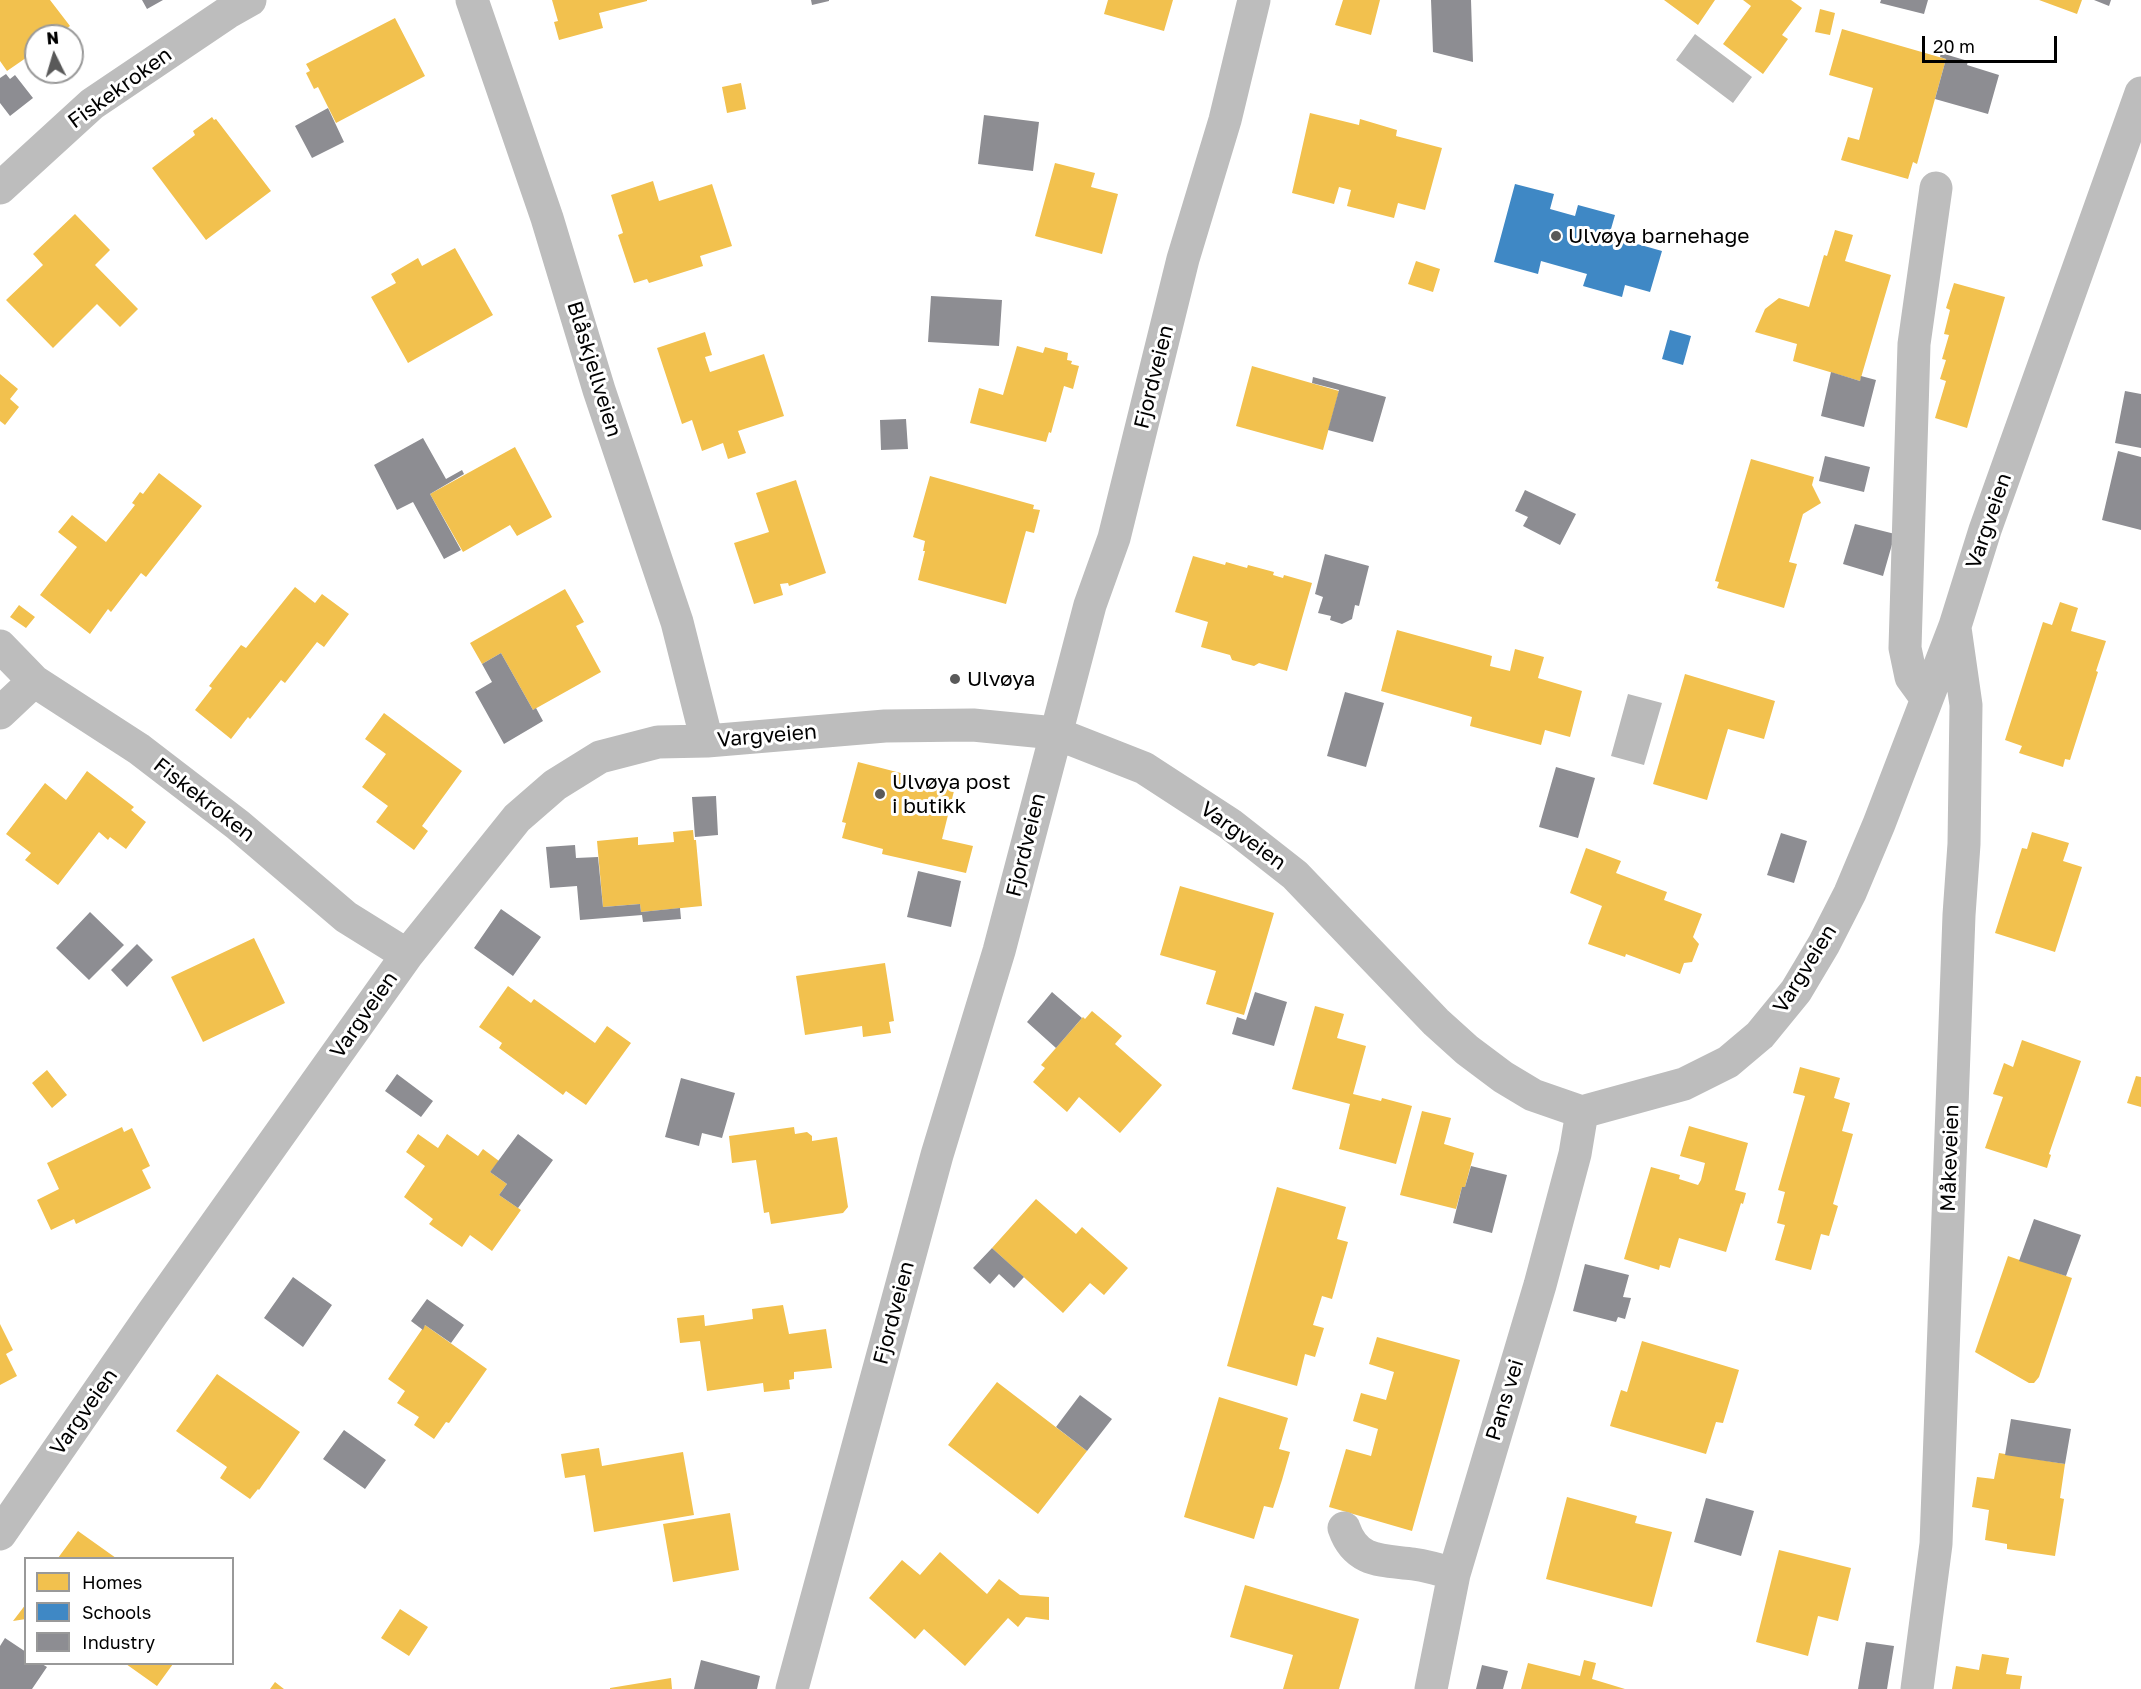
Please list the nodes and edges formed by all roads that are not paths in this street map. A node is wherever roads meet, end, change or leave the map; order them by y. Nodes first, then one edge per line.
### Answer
1 (250, 0) edge
2 (472, 0) edge
3 (1254, 0) edge
4 (2141, 93) edge
5 (0, 188) edge
6 (1936, 188) dead end
7 (1955, 626) junction
8 (0, 646) edge
9 (34, 681) junction
10 (1927, 699) junction
11 (0, 713) edge
12 (1055, 733) junction
13 (707, 741) junction
14 (407, 955) junction
15 (1582, 1112) junction
16 (1344, 1528) dead end
17 (0, 1534) edge
18 (1454, 1574) junction
19 (792, 1689) edge
20 (1431, 1689) edge
21 (1917, 1689) edge

1 - 5 street, Fiskekroken
2 - 13 street, Blåskjellveien
3 - 12 street, Fjordveien
4 - 7 street, Vargveien
6 - 10 street
7 - 10 street, Vargveien
7 - 21 street, Måkeveien
8 - 9 street, Fiskekroken
9 - 11 street
9 - 14 street, Fiskekroken
10 - 15 street, Vargveien
12 - 13 street, Vargveien
12 - 15 street, Vargveien
12 - 19 street, Fjordveien
13 - 14 street, Vargveien
14 - 17 street, Vargveien
15 - 18 street, Pans vei
16 - 18 street
18 - 20 street, Pans vei

